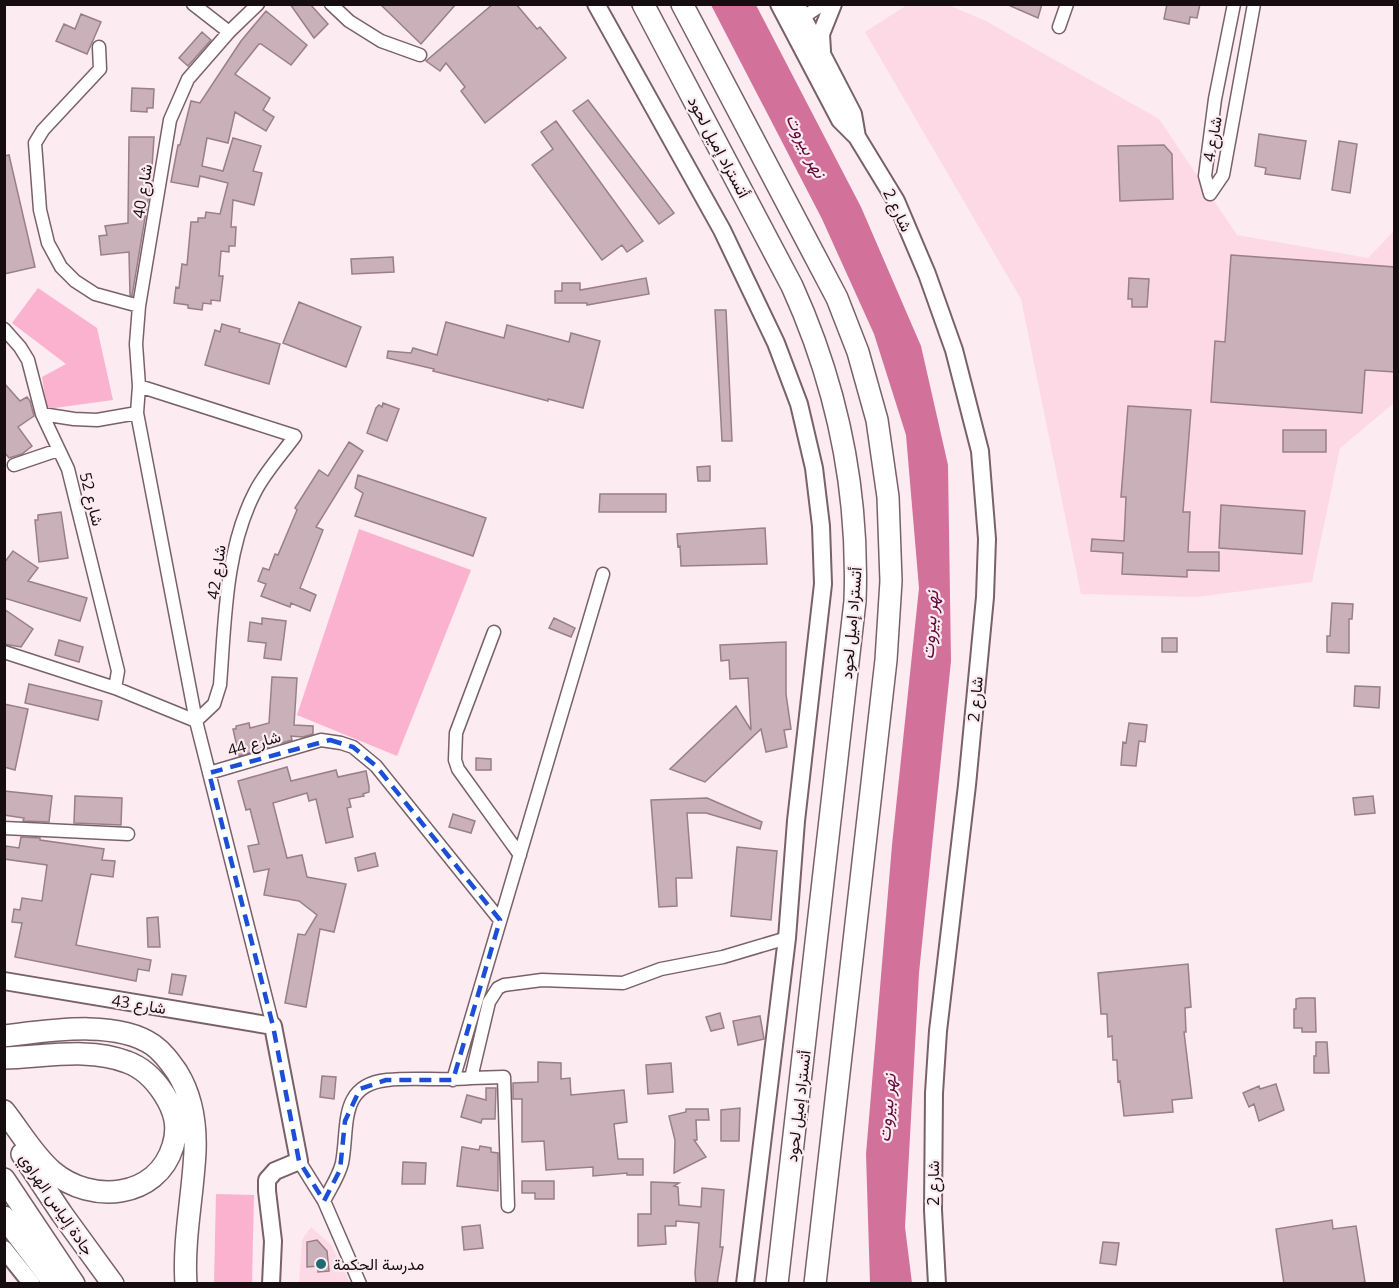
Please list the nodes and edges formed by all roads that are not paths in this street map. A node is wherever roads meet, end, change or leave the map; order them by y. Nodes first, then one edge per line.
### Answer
1 (193, 4) edge
2 (258, 4) edge
3 (331, 4) edge
4 (596, 4) edge
5 (643, 4) edge
6 (682, 4) edge
7 (779, 4) edge
8 (822, 4) edge
9 (834, 4) edge
10 (1066, 4) edge
11 (1234, 4) edge
12 (1254, 4) edge
13 (796, 16) edge
14 (1059, 27) dead end
15 (229, 32) junction
16 (99, 47) dead end
17 (420, 55) dead end
18 (825, 64) junction
19 (857, 137) junction
20 (139, 306) junction
21 (4, 329) edge
22 (139, 386) junction
23 (137, 413) junction
24 (42, 414) junction
25 (58, 450) junction
26 (14, 465) dead end
27 (603, 574) dead end
28 (494, 632) dead end
29 (4, 652) edge
30 (115, 688) junction
31 (196, 721) junction
32 (209, 773) junction
33 (4, 828) edge
34 (128, 834) dead end
35 (520, 855) junction
36 (500, 920) junction
37 (787, 938) junction
38 (4, 981) edge
39 (273, 1026) junction
40 (4, 1036) edge
41 (4, 1058) edge
42 (471, 1078) junction
43 (453, 1080) junction
44 (4, 1111) edge
45 (4, 1123) edge
46 (299, 1161) junction
47 (4, 1179) edge
48 (324, 1201) junction
49 (508, 1206) dead end
50 (4, 1217) edge
51 (13, 1243) edge
52 (32, 1284) edge
53 (55, 1284) edge
54 (74, 1284) edge
55 (113, 1284) edge
56 (186, 1284) edge
57 (271, 1284) edge
58 (360, 1284) edge
59 (745, 1284) edge
60 (777, 1284) edge
61 (815, 1284) edge
62 (937, 1284) edge

1 - 15 street
2 - 15 street, شارع 40
3 - 17 street
4 - 37 street
5 - 60 highway, أتستراد إميل لحود
6 - 61 highway
7 - 13 street, شارع 2
8 - 13 street
9 - 18 street
10 - 14 street
11 - 12 street, شارع 4
13 - 18 street, شارع 2
13 - 19 street, شارع 2
15 - 20 street, شارع 40
16 - 20 street
18 - 19 street, شارع 2
19 - 62 street, شارع 2
20 - 22 street, شارع 40
21 - 24 street, شارع 52
22 - 23 street, شارع 40
22 - 31 street, شارع 42
23 - 24 street
23 - 31 street, شارع 40
24 - 25 street, شارع 52
25 - 26 street
25 - 30 street, شارع 52
27 - 35 street
28 - 35 street
29 - 30 street
30 - 31 street
31 - 32 street, شارع 40
32 - 36 street, شارع 44
32 - 39 street, شارع 40
33 - 34 street
35 - 36 street
36 - 43 street
37 - 42 street
37 - 59 street
38 - 39 street, شارع 43
39 - 46 street
40 - 56 highway
41 - 44 highway
42 - 43 street
42 - 49 street
43 - 48 street
45 - 55 highway, جادة إلياس الهراوي
46 - 48 street
46 - 57 street
47 - 54 highway
48 - 58 street
50 - 51 highway
51 - 52 street
51 - 53 highway

